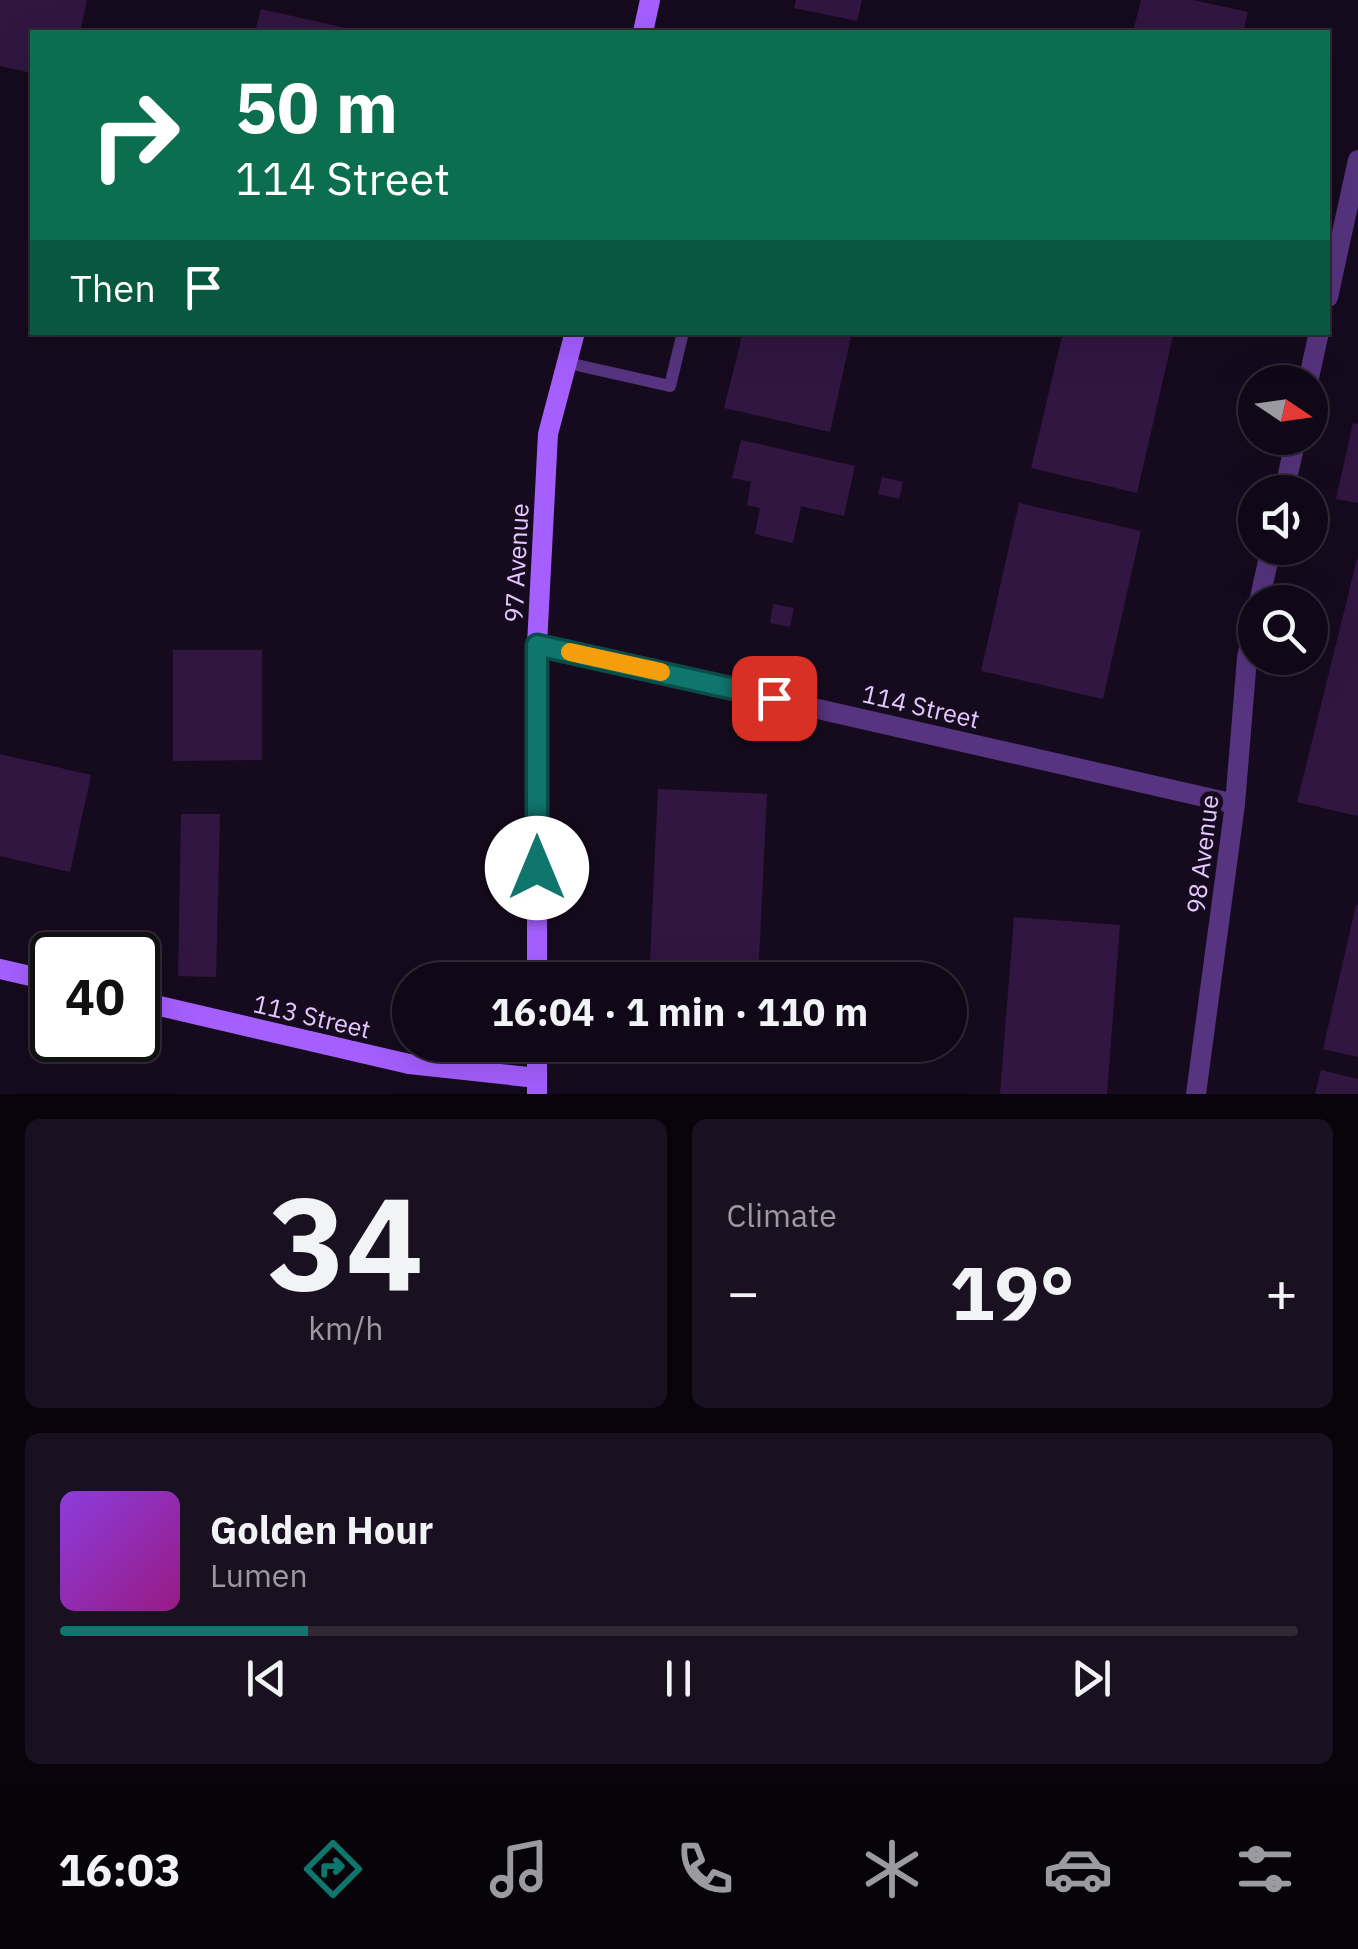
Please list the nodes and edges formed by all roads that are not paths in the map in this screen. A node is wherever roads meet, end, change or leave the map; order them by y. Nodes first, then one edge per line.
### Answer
1 (650, 0) edge
2 (643, 30) edge
3 (1358, 160) edge
4 (1330, 287) edge
5 (573, 335) edge
6 (683, 335) edge
7 (1319, 335) edge
8 (568, 364) junction
9 (1312, 365) edge
10 (537, 645) junction
11 (1245, 675) edge
12 (1234, 804) junction
13 (537, 962) edge
14 (0, 968) edge
15 (30, 976) edge
16 (160, 1006) edge
17 (537, 1086) edge
18 (1196, 1094) edge

1 - 2 street
3 - 4 street
5 - 8 street, 97 Avenue
6 - 8 lane
7 - 9 street
8 - 10 street, 97 Avenue
10 - 12 street, 114 Street
10 - 13 street, 97 Avenue
11 - 12 street, 98 Avenue
12 - 18 street, 98 Avenue
14 - 15 street
16 - 17 street, 113 Street

